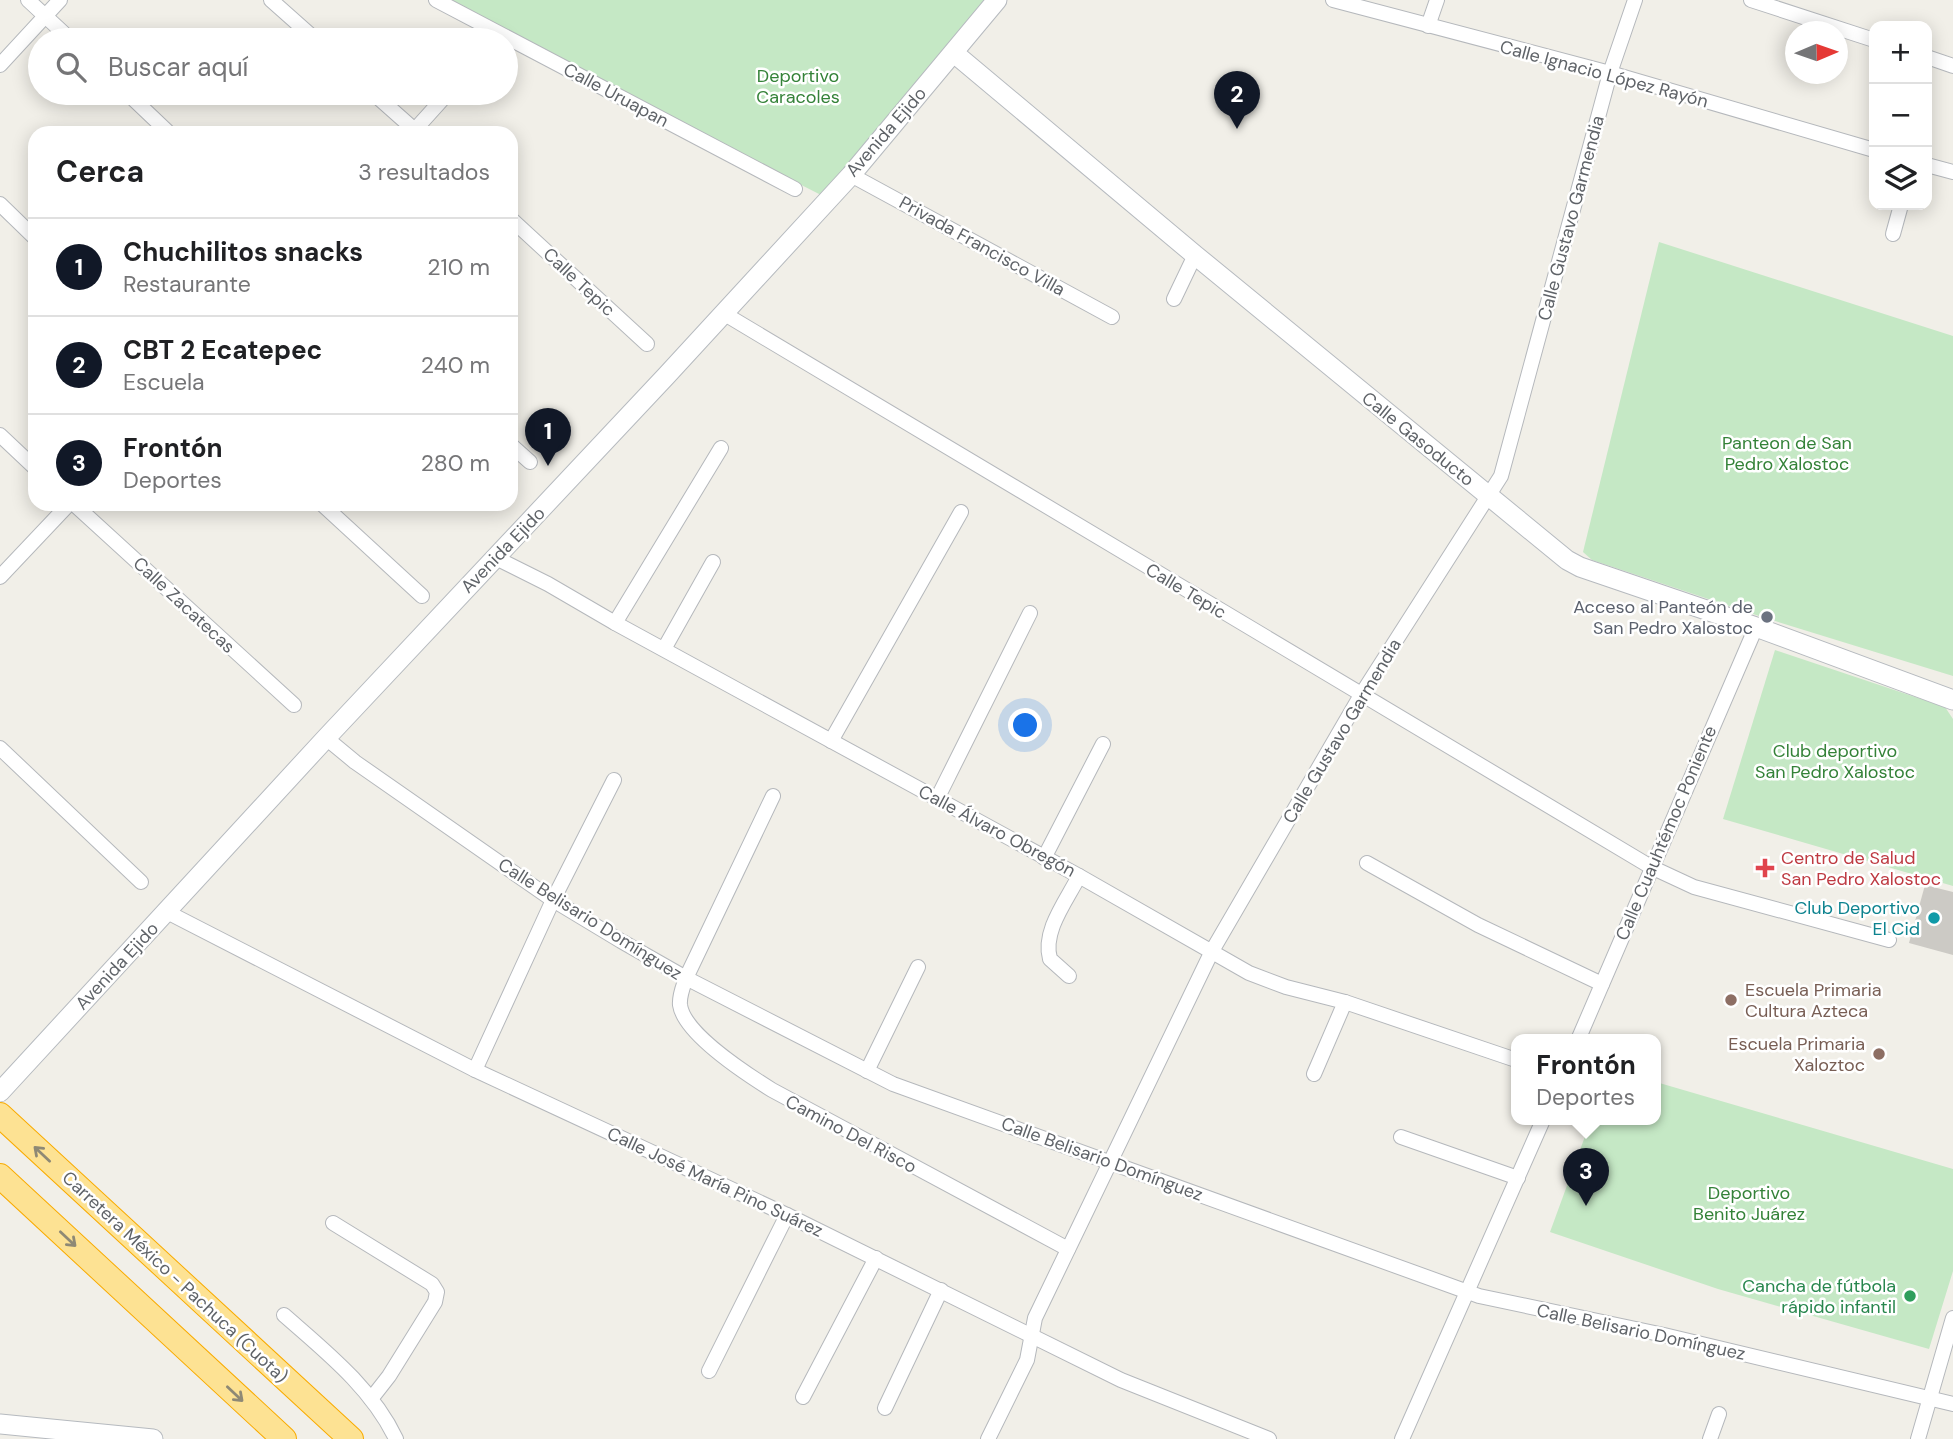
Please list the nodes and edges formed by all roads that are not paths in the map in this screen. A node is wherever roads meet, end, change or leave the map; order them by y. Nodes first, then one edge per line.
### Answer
1 (28, 0) edge
2 (60, 0) edge
3 (271, 0) edge
4 (436, 0) edge
5 (997, 0) edge
6 (1333, 0) edge
7 (1437, 0) edge
8 (1634, 0) edge
9 (1751, 0) edge
10 (45, 16) junction
11 (1428, 26) junction
12 (34, 28) edge
13 (58, 28) edge
14 (302, 28) edge
15 (483, 28) edge
16 (28, 35) edge
17 (1869, 38) edge
18 (518, 47) edge
19 (954, 53) junction
20 (1932, 59) edge
21 (0, 65) edge
22 (1953, 66) edge
23 (1610, 73) junction
24 (140, 105) edge
25 (386, 105) edge
26 (438, 105) edge
27 (162, 126) edge
28 (408, 126) edge
29 (419, 126) edge
30 (1869, 149) edge
31 (1932, 166) edge
32 (1953, 172) edge
33 (851, 175) junction
34 (795, 189) dead end
35 (0, 204) edge
36 (1900, 210) edge
37 (518, 225) edge
38 (28, 230) edge
39 (1893, 234) dead end
40 (1195, 255) junction
41 (1174, 299) dead end
42 (723, 313) junction
43 (1112, 317) dead end
44 (647, 344) dead end
45 (0, 435) edge
46 (721, 448) dead end
47 (518, 451) edge
48 (28, 461) edge
49 (530, 462) dead end
50 (1489, 497) junction
51 (65, 511) edge
52 (80, 511) edge
53 (329, 511) edge
54 (961, 512) dead end
55 (496, 558) junction
56 (713, 562) dead end
57 (0, 577) edge
58 (422, 596) dead end
59 (1030, 613) dead end
60 (615, 623) junction
61 (1756, 627) junction
62 (664, 649) junction
63 (1361, 695) junction
64 (1953, 700) edge
65 (294, 705) dead end
66 (326, 738) junction
67 (831, 741) junction
68 (1102, 744) dead end
69 (0, 748) edge
70 (614, 780) dead end
71 (773, 796) dead end
72 (937, 799) junction
73 (1044, 858) junction
74 (1367, 863) dead end
75 (1651, 867) junction
76 (1079, 876) junction
77 (141, 882) dead end
78 (553, 900) junction
79 (167, 912) junction
80 (1889, 940) dead end
81 (1212, 951) junction
82 (918, 967) dead end
83 (1069, 976) dead end
84 (686, 978) junction
85 (1602, 984) junction
86 (1345, 1002) junction
87 (1581, 1034) edge
88 (1511, 1058) edge
89 (475, 1070) junction
90 (867, 1072) junction
91 (1314, 1074) dead end
92 (0, 1092) edge
93 (0, 1115) edge
94 (1541, 1125) edge
95 (1401, 1137) dead end
96 (1112, 1163) junction
97 (0, 1176) edge
98 (1518, 1178) junction
99 (787, 1215) junction
100 (333, 1223) dead end
101 (1069, 1249) junction
102 (876, 1258) junction
103 (941, 1290) junction
104 (1468, 1292) junction
105 (284, 1315) dead end
106 (1953, 1318) edge
107 (1031, 1336) junction
108 (709, 1371) dead end
109 (803, 1397) dead end
110 (371, 1399) junction
111 (1930, 1399) junction
112 (1953, 1404) edge
113 (885, 1408) dead end
114 (1718, 1414) dead end
115 (0, 1424) edge
116 (279, 1434) edge
117 (347, 1436) edge
118 (153, 1439) edge
119 (396, 1439) edge
120 (988, 1439) edge
121 (1269, 1439) edge
122 (1402, 1439) edge
123 (1710, 1439) edge
124 (1917, 1439) edge

1 - 10 street
2 - 10 street
3 - 14 street
4 - 15 street, Calle Uruapan
5 - 19 main road, Avenida Ejido
6 - 11 street, Calle Ignacio López Rayón
7 - 11 street
8 - 23 street, Calle Gustavo Garmendia
9 - 17 street
10 - 12 street
10 - 13 street
11 - 23 street, Calle Ignacio López Rayón
16 - 21 street
18 - 34 street, Calle Uruapan
19 - 33 main road, Avenida Ejido
19 - 40 main road, Calle Gasoducto
20 - 22 street
23 - 30 street, Calle Ignacio López Rayón
23 - 50 street, Calle Gustavo Garmendia
24 - 27 street
25 - 28 street
26 - 29 street
31 - 32 street
33 - 42 main road, Avenida Ejido
33 - 43 street, Privada Francisco Villa
35 - 38 street
36 - 39 street
37 - 44 street, Calle Tepic
40 - 41 street
40 - 50 main road, Calle Gasoducto
42 - 55 main road, Avenida Ejido
42 - 63 street, Calle Tepic
45 - 48 street
46 - 60 street
47 - 49 street
50 - 61 main road, Calle Gasoducto
50 - 63 street, Calle Gustavo Garmendia
51 - 57 street
52 - 65 street, Calle Zacatecas
53 - 58 street
54 - 67 street
55 - 60 street, Calle Álvaro Obregón
55 - 66 main road, Avenida Ejido
56 - 62 street
59 - 72 street
60 - 62 street, Calle Álvaro Obregón
61 - 64 main road, Calle Gasoducto
61 - 75 street, Calle Cuauhtémoc Poniente
62 - 67 street, Calle Álvaro Obregón
63 - 75 street, Calle Tepic
63 - 81 street, Calle Gustavo Garmendia
66 - 78 street, Calle Belisario Domínguez
66 - 79 main road, Avenida Ejido
67 - 72 street, Calle Álvaro Obregón
68 - 73 street
69 - 77 street
70 - 78 street
71 - 84 street
72 - 73 street, Calle Álvaro Obregón
73 - 76 street, Calle Álvaro Obregón
74 - 85 street
75 - 80 street, Calle Tepic
75 - 85 street, Calle Cuauhtémoc Poniente
76 - 81 street, Calle Álvaro Obregón
76 - 83 street
78 - 84 street, Calle Belisario Domínguez
78 - 89 street
79 - 89 street, Calle José María Pino Suárez
79 - 92 main road, Avenida Ejido
81 - 86 street, Calle Álvaro Obregón
81 - 96 street, Calle Gustavo Garmendia
82 - 90 street
84 - 90 street, Calle Belisario Domínguez
84 - 101 street, Camino Del Risco
85 - 87 street, Calle Cuauhtémoc Poniente
86 - 88 street, Calle Álvaro Obregón
86 - 91 street
89 - 99 street, Calle José María Pino Suárez
90 - 96 street, Calle Belisario Domínguez
117 -> 93 highway, Carretera México - Pachuca (Cuota)
94 - 98 street
95 - 98 street
96 - 101 street, Calle Gustavo Garmendia
96 - 104 street, Calle Belisario Domínguez
97 -> 116 highway
98 - 104 street
99 - 102 street, Calle José María Pino Suárez
99 - 108 street
100 - 110 street
101 - 107 street, Calle Gustavo Garmendia
102 - 103 street, Calle José María Pino Suárez
102 - 109 street
103 - 107 street, Calle José María Pino Suárez
103 - 113 street
104 - 111 street, Calle Belisario Domínguez
104 - 122 street
105 - 110 street
106 - 111 street
107 - 120 street, Calle Gustavo Garmendia
107 - 121 street, Calle José María Pino Suárez
110 - 119 street
111 - 112 street, Calle Belisario Domínguez
111 - 124 street
114 - 123 street
115 - 118 main road

